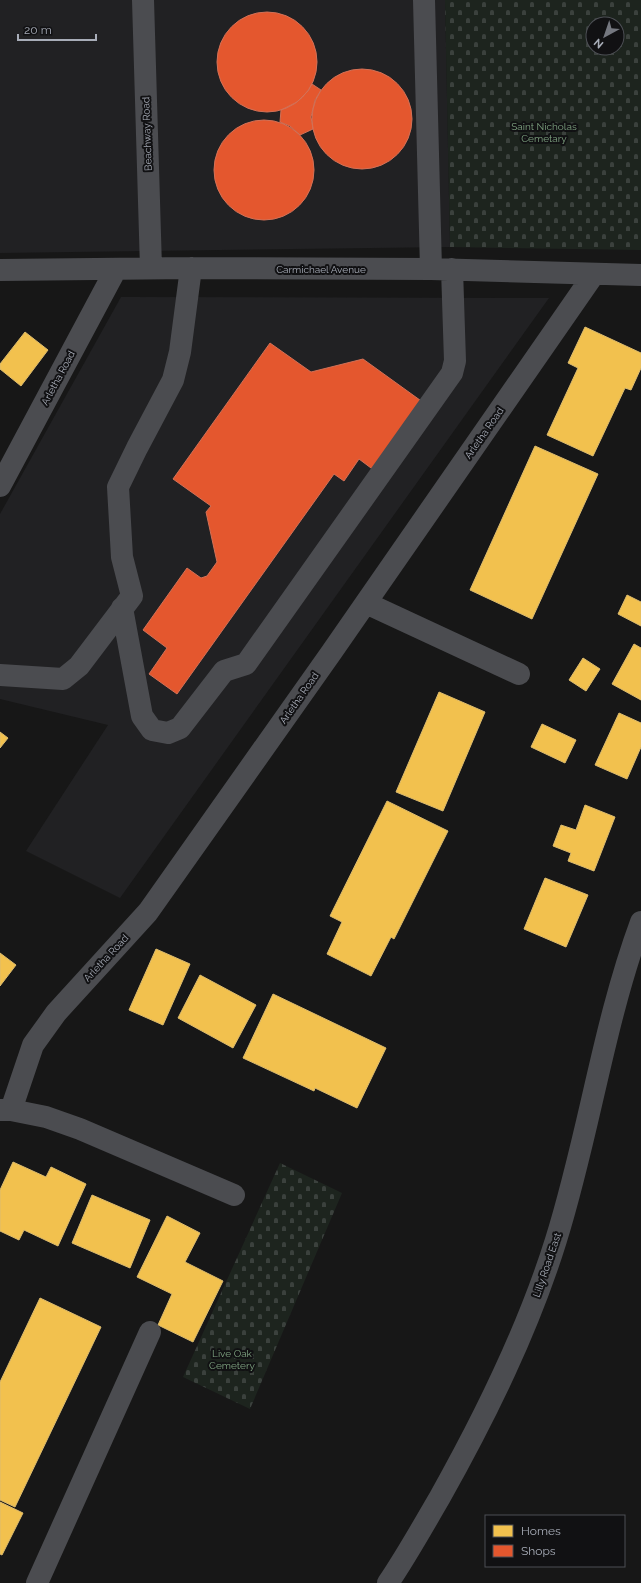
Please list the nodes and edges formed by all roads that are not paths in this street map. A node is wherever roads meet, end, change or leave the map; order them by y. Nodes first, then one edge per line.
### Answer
1 (143, 0) edge
2 (424, 0) edge
3 (151, 268) junction
4 (191, 268) junction
5 (116, 269) junction
6 (431, 269) junction
7 (452, 269) junction
8 (0, 270) edge
9 (594, 274) junction
10 (641, 275) edge
11 (0, 486) edge
12 (366, 603) junction
13 (122, 608) junction
14 (519, 674) dead end
15 (0, 675) edge
16 (641, 922) edge
17 (6, 1110) edge
18 (234, 1195) dead end
19 (150, 1332) dead end
20 (37, 1583) edge
21 (388, 1583) edge

1 - 3 street, Beachway Road
2 - 6 street
3 - 4 street, Carmichael Avenue
3 - 5 street, Carmichael Avenue
4 - 6 street, Carmichael Avenue
4 - 13 street
5 - 8 street, Carmichael Avenue
5 - 11 street, Arletha Road
6 - 7 street, Carmichael Avenue
7 - 9 street, Carmichael Avenue
7 - 13 street
9 - 10 street, Carmichael Avenue
9 - 12 street, Arletha Road
12 - 14 street
12 - 17 street, Arletha Road
13 - 15 street
16 - 21 street, Lilly Road East
17 - 18 street
19 - 20 street

